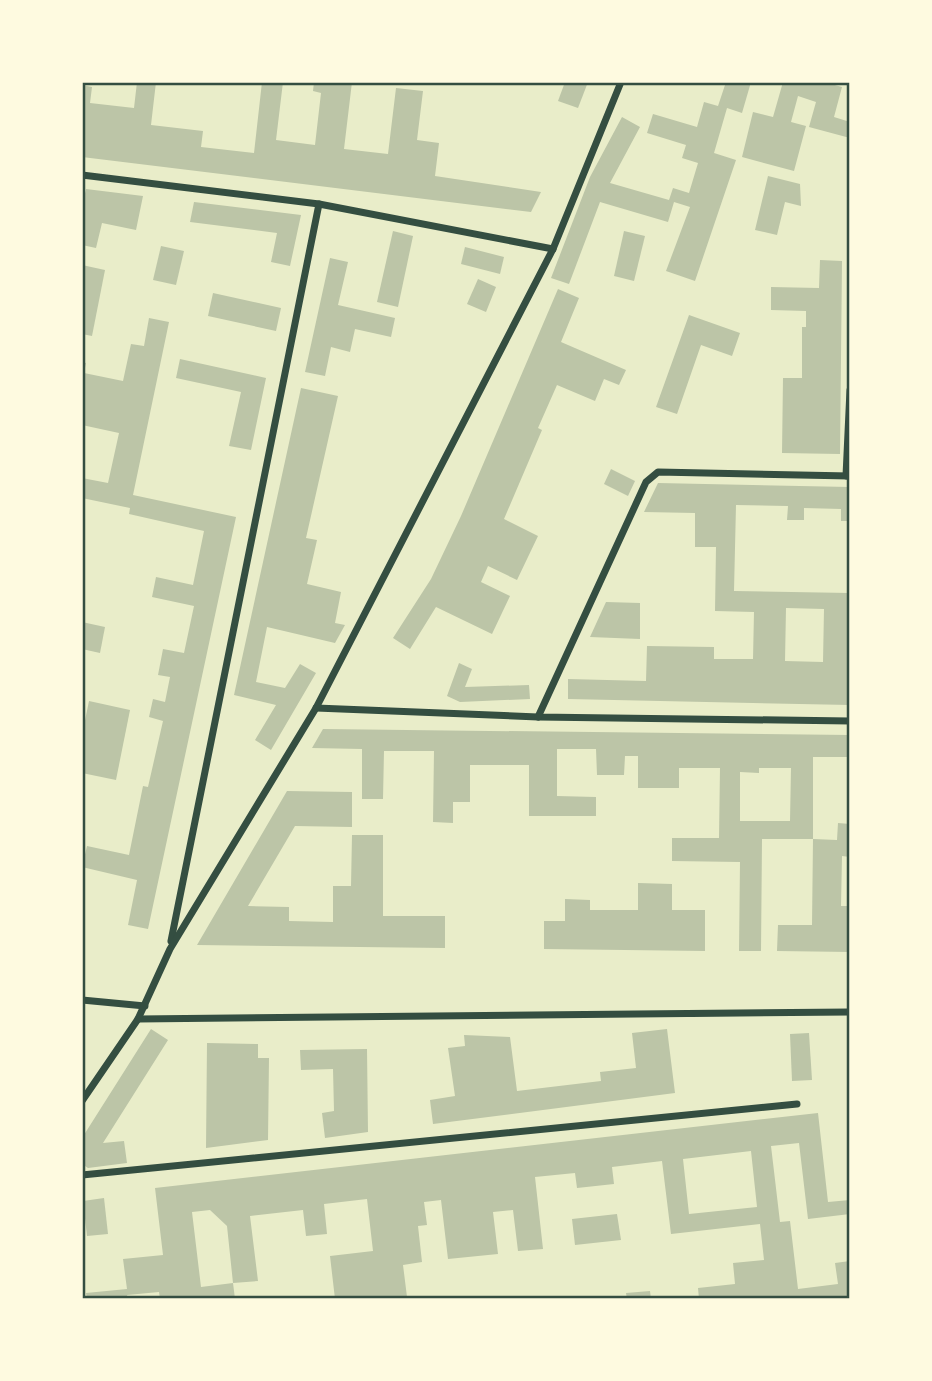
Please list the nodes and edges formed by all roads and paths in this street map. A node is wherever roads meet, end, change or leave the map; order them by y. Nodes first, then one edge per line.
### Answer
1 (621, 82) edge
2 (82, 175) edge
3 (319, 204) junction
4 (553, 249) junction
5 (850, 390) edge
6 (848, 476) edge
7 (316, 708) junction
8 (538, 717) junction
9 (850, 721) edge
10 (170, 949) junction
11 (82, 1000) edge
12 (145, 1006) junction
13 (850, 1012) edge
14 (138, 1019) junction
15 (82, 1101) edge
16 (797, 1104) dead end
17 (82, 1175) edge

1 - 4 street
2 - 3 street
3 - 4 street
3 - 10 street
4 - 7 street
5 - 6 street
6 - 8 street
7 - 8 street
7 - 10 street
8 - 9 street
10 - 12 street
11 - 12 street
12 - 14 street
13 - 14 street
14 - 15 street
16 - 17 street

